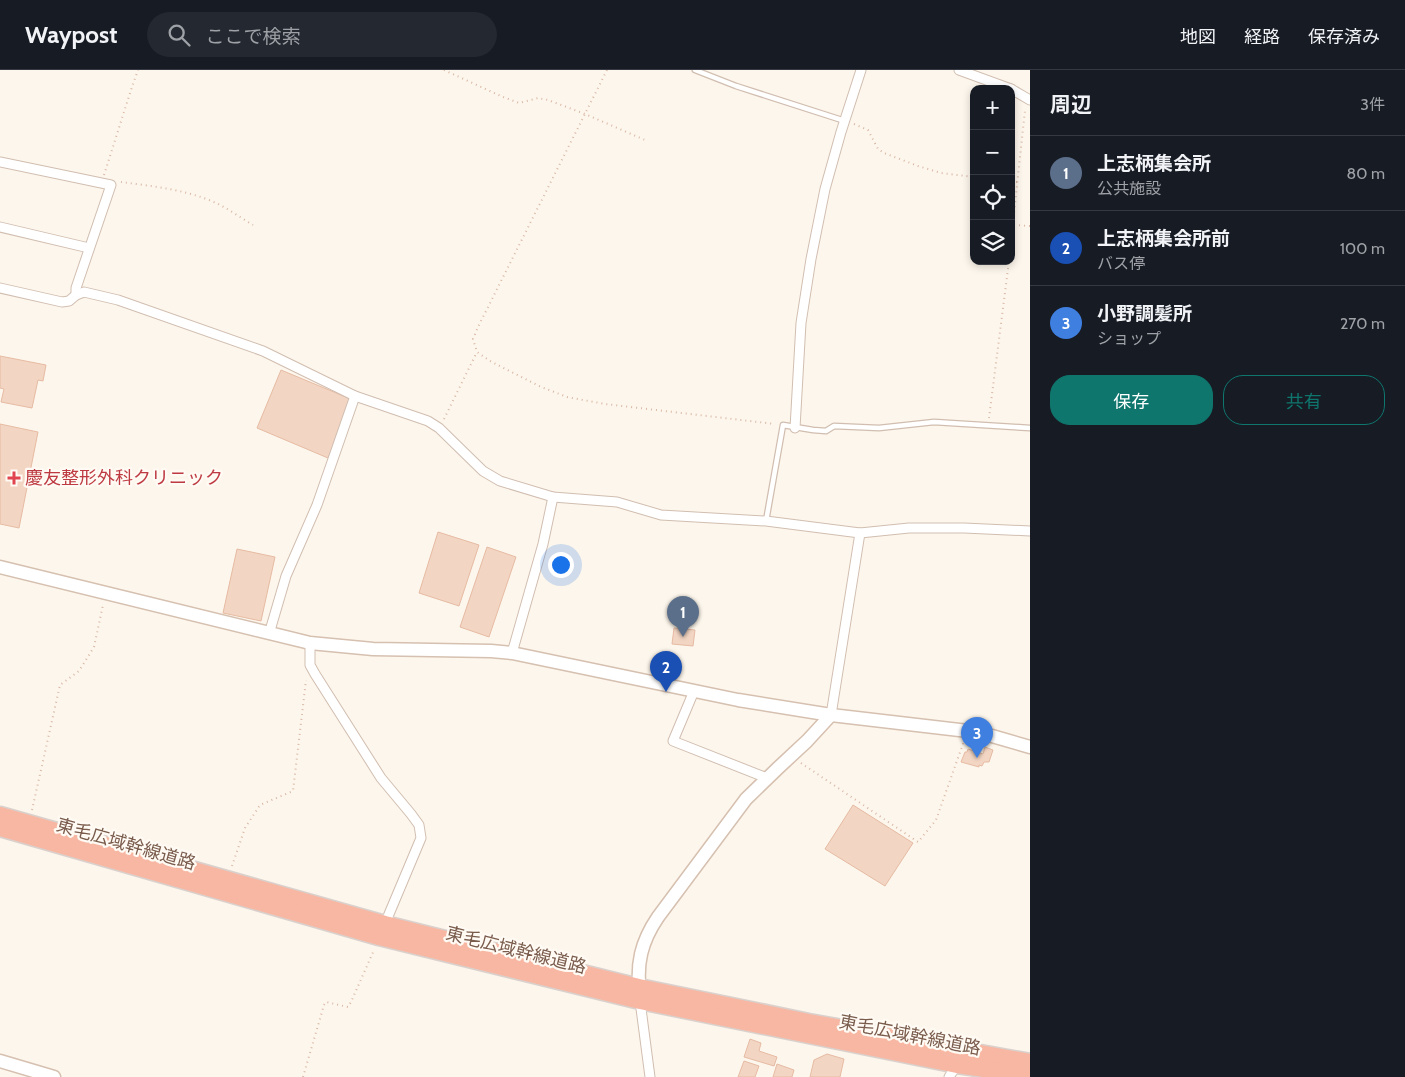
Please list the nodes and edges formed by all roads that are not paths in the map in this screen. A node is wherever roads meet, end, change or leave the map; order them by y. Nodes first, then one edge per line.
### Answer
1 (695, 70) edge
2 (861, 70) edge
3 (960, 70) edge
4 (1000, 85) edge
5 (1015, 91) edge
6 (1028, 99) edge
7 (845, 121) junction
8 (0, 162) edge
9 (0, 227) edge
10 (89, 248) junction
11 (0, 288) edge
12 (76, 294) junction
13 (355, 396) junction
14 (795, 428) junction
15 (1030, 428) edge
16 (553, 497) junction
17 (766, 521) junction
18 (1030, 531) edge
19 (860, 533) junction
20 (0, 567) edge
21 (269, 634) junction
22 (310, 643) junction
23 (512, 653) junction
24 (694, 691) junction
25 (831, 716) junction
26 (1030, 747) edge
27 (767, 778) junction
28 (0, 816) edge
29 (0, 828) edge
30 (382, 931) junction
31 (640, 994) junction
32 (0, 1061) edge
33 (1030, 1062) edge
34 (953, 1071) edge
35 (1030, 1076) edge
36 (54, 1077) edge
37 (650, 1077) edge

1 - 7 lane
2 - 7 street
3 - 4 street
5 - 6 street
7 - 14 street
8 - 10 street
9 - 10 street
10 - 12 street
11 - 12 street
12 - 13 street
13 - 16 street
13 - 21 street
14 - 15 lane
14 - 17 lane
16 - 17 street
16 - 23 street
17 - 19 street
18 - 19 street
19 - 25 street
20 - 21 street
21 - 22 street
22 - 23 street
22 - 30 street
23 - 24 street
24 - 25 street
24 - 27 street
25 - 26 street
25 - 27 street
27 - 31 street
28 - 30 highway, 東毛広域幹線道路
29 - 30 highway, 東毛広域幹線道路
30 - 31 highway, 東毛広域幹線道路
31 - 33 highway, 東毛広域幹線道路
31 - 34 highway, 東毛広域幹線道路
31 - 37 street
32 - 36 street
34 - 35 highway, 東毛広域幹線道路

